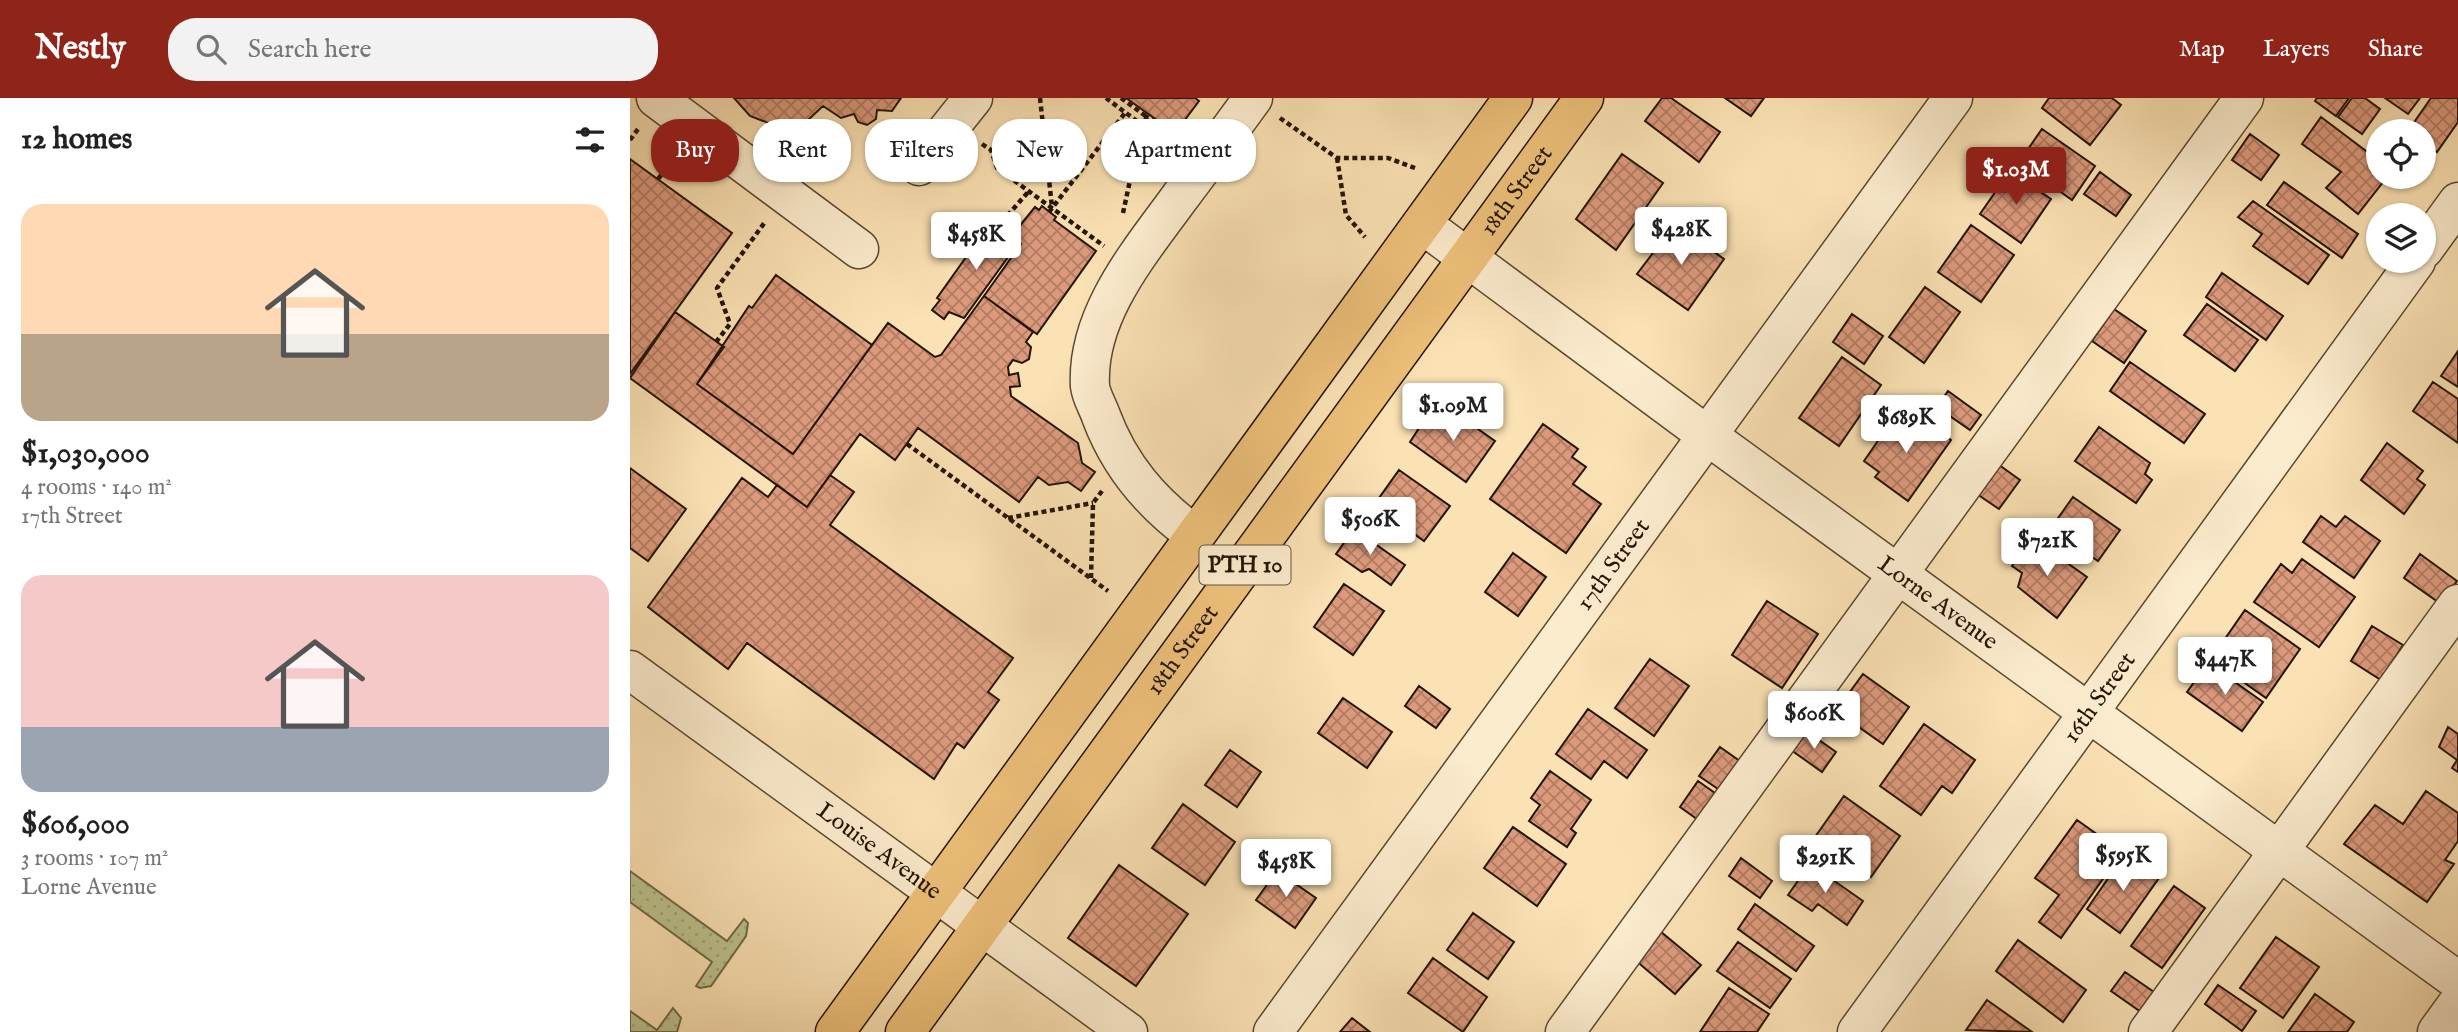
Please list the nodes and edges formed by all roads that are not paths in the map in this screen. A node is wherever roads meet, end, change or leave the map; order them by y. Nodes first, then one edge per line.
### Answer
1 (656, 98) edge
2 (1513, 98) edge
3 (1584, 98) edge
4 (1953, 98) edge
5 (2244, 98) edge
6 (1263, 106) edge
7 (2458, 202) edge
8 (1422, 224) junction
9 (2436, 232) edge
10 (859, 249) dead end
11 (1468, 258) junction
12 (2407, 273) edge
13 (1708, 436) junction
14 (1195, 535) junction
15 (1897, 574) junction
16 (2458, 604) edge
17 (630, 670) edge
18 (2089, 713) junction
19 (2279, 851) junction
20 (936, 893) junction
21 (982, 927) junction
22 (2458, 981) edge
23 (2458, 1003) edge
24 (835, 1032) edge
25 (905, 1032) edge
26 (1128, 1032) edge
27 (1273, 1032) edge
28 (1565, 1032) edge
29 (1857, 1032) edge
30 (2148, 1032) edge
31 (2437, 1032) edge

1 - 10 street
2 - 8 main road, PTH 10
3 - 11 main road, 18th Street / PTH 10
4 - 13 street, 17th Street
5 - 15 street
6 - 14 street
7 - 9 street
8 - 11 street, Lorne Avenue
8 - 14 main road, PTH 10
11 - 13 street, Lorne Avenue
11 - 21 main road, 18th Street / PTH 10
12 - 18 street, 16th Street
13 - 15 street, Lorne Avenue
13 - 27 street, 17th Street
14 - 20 main road, PTH 10
15 - 18 street, Lorne Avenue
15 - 28 street
16 - 19 street
17 - 20 street, Louise Avenue
18 - 19 street, Lorne Avenue
18 - 29 street, 16th Street
19 - 22 street, Lorne Avenue
19 - 30 street
20 - 21 street, Louise Avenue
20 - 24 main road, PTH 10
21 - 25 main road, 18th Street / PTH 10
21 - 26 street, Louise Avenue
23 - 31 street

